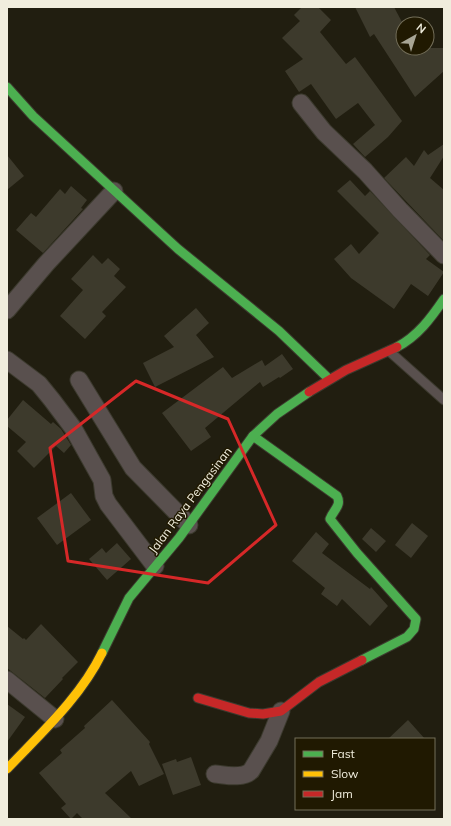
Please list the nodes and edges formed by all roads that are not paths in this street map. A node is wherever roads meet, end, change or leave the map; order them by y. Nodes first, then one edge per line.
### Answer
1 (7, 87) edge
2 (301, 103) dead end
3 (114, 191) junction
4 (444, 255) edge
5 (444, 299) edge
6 (7, 310) edge
7 (388, 352) junction
8 (7, 360) edge
9 (79, 380) dead end
10 (329, 380) junction
11 (444, 400) edge
12 (253, 436) junction
13 (189, 524) junction
14 (155, 566) junction
15 (7, 680) edge
16 (198, 698) dead end
17 (281, 711) junction
18 (55, 719) junction
19 (7, 769) edge
20 (215, 774) dead end

1 - 3 street
2 - 4 street
3 - 6 street
3 - 10 street
5 - 7 street, Jalan Raya Pengasinan
7 - 10 street, Jalan Raya Pengasinan
7 - 11 lane
8 - 14 street
9 - 13 street
10 - 12 street, Jalan Raya Pengasinan
12 - 13 street, Jalan Raya Pengasinan
12 - 17 street
13 - 14 street, Jalan Raya Pengasinan
14 - 18 street, Jalan Raya Pengasinan
15 - 18 street
16 - 17 street
17 - 20 street
18 - 19 street, Jalan Raya Pengasinan

